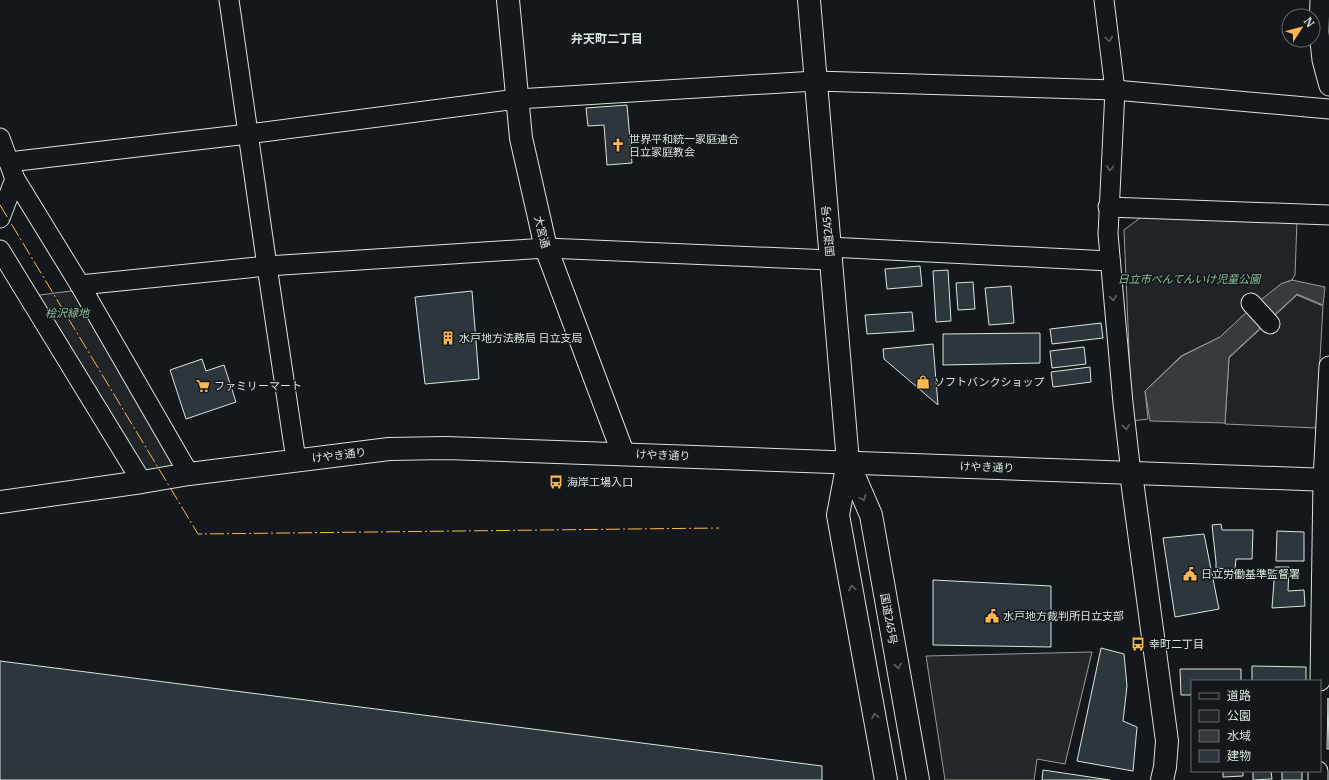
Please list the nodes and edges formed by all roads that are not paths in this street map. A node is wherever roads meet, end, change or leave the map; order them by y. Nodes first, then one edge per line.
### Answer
1 (229, 0) edge
2 (508, 0) edge
3 (809, 0) edge
4 (1104, 0) edge
5 (1320, 0) edge
6 (815, 81) junction
7 (1329, 86) edge
8 (1115, 90) junction
9 (517, 98) junction
10 (1329, 109) edge
11 (248, 134) junction
12 (0, 138) edge
13 (12, 170) junction
14 (1108, 207) junction
15 (1329, 215) edge
16 (0, 218) edge
17 (546, 248) junction
18 (0, 250) edge
19 (830, 253) junction
20 (1110, 261) junction
21 (267, 266) junction
22 (80, 285) junction
23 (1251, 303) dead end
24 (1270, 324) dead end
25 (1329, 366) edge
26 (623, 453) junction
27 (296, 460) junction
28 (848, 462) junction
29 (1131, 473) junction
30 (189, 474) junction
31 (1326, 480) edge
32 (142, 482) junction
33 (0, 502) edge
34 (1320, 680) edge
35 (886, 780) edge
36 (918, 780) edge
37 (1162, 780) edge

1 - 11 street
2 - 9 main road, 大宮通
3 - 6 main road, 国道245号
4 -> 8 street
5 - 7 street
6 - 8 street
6 - 9 street
6 - 19 main road, 国道245号
8 - 10 street
8 -> 14 street
9 - 11 street
9 - 17 main road, 大宮通
11 - 13 street
11 - 21 street
12 - 13 street
13 - 16 street
13 - 22 street
14 - 15 street
14 - 20 street
17 - 19 street
17 - 21 street
17 - 26 main road, 大宮通
18 - 32 street
19 - 20 street
19 - 28 main road, 国道245号
20 -> 29 street
21 - 22 street
21 - 27 street
22 - 30 street
23 - 24 street
25 - 31 street
26 - 27 main road, けやき通り
26 - 28 main road, けやき通り
27 - 30 main road, けやき通り
28 - 29 main road, けやき通り
35 -> 28 main road, 国道245号
28 -> 36 main road, 国道245号
29 - 31 main road, けやき通り
29 - 37 main road
30 - 32 main road, けやき通り
31 - 34 street
32 - 33 main road, けやき通り

